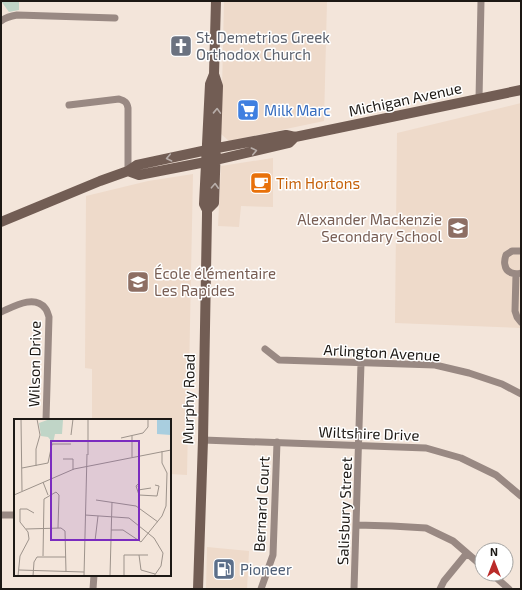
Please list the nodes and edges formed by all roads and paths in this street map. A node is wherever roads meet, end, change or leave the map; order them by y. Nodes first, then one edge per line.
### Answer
1 (216, 1) edge
2 (481, 1) edge
3 (115, 18) dead end
4 (1, 21) edge
5 (521, 90) edge
6 (479, 99) junction
7 (69, 105) dead end
8 (295, 137) junction
9 (211, 149) junction
10 (211, 161) junction
11 (128, 171) junction
12 (1, 222) edge
13 (521, 252) edge
14 (518, 274) edge
15 (518, 288) edge
16 (1, 312) edge
17 (521, 322) edge
18 (265, 349) dead end
19 (361, 363) junction
20 (521, 394) edge
21 (46, 419) edge
22 (202, 440) junction
23 (277, 442) junction
24 (359, 445) junction
25 (521, 496) edge
26 (1, 515) edge
27 (14, 516) edge
28 (357, 525) junction
29 (467, 553) junction
30 (474, 559) edge
31 (94, 576) edge
32 (501, 582) edge
33 (93, 589) edge
34 (198, 589) edge
35 (261, 589) edge
36 (354, 589) edge
37 (440, 589) edge
38 (509, 589) edge

1 - 9 main road, Murphy Road
2 - 6 street
3 - 4 street
5 - 6 main road, Michigan Avenue
6 - 8 main road, Michigan Avenue
7 - 11 street
8 - 9 main road, Michigan Avenue
10 -> 8 main road, Michigan Avenue
9 - 10 main road, Murphy Road
9 -> 11 main road, Michigan Avenue
10 - 11 main road, Michigan Avenue
10 - 22 main road, Murphy Road
11 - 12 main road, Michigan Avenue
13 - 14 street
14 - 15 street
15 - 17 street
16 - 21 street, Wilson Drive
18 - 19 street, Arlington Avenue
19 - 20 street, Arlington Avenue
19 - 24 street, Salisbury Street
22 - 23 street, Wiltshire Drive
22 - 34 main road, Murphy Road
23 - 24 street, Wiltshire Drive
23 - 35 street, Bernard Court
24 - 25 street, Wiltshire Drive
24 - 28 street, Salisbury Street
26 - 27 street
28 - 29 street
28 - 36 street, Salisbury Street
29 - 30 street
29 - 37 street
31 - 33 street
32 - 38 street

